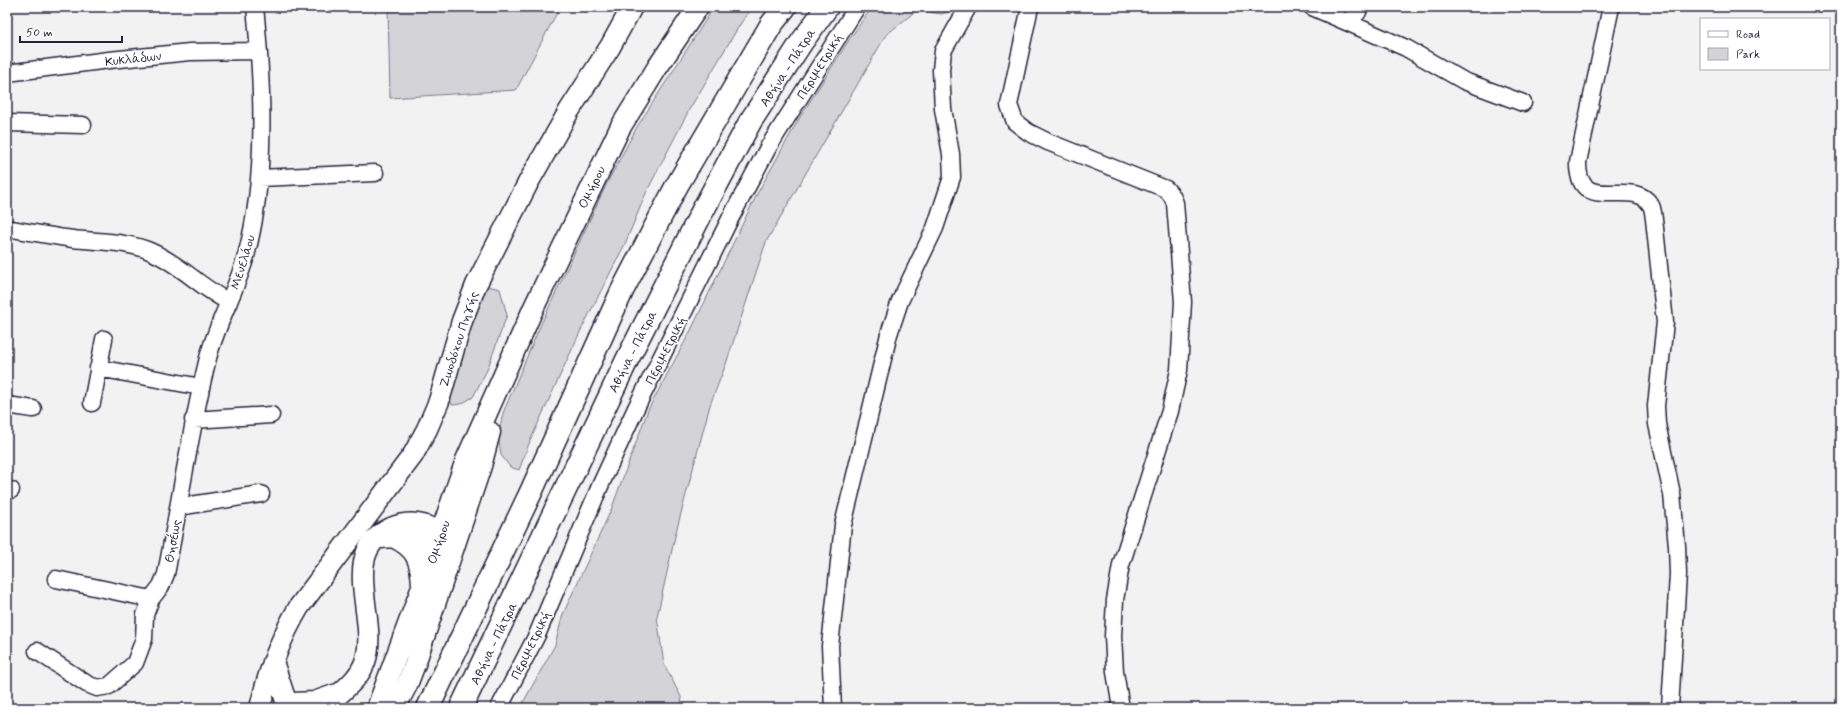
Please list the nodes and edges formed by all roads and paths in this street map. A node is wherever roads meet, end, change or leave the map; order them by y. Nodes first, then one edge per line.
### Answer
1 (255, 7) edge
2 (632, 7) edge
3 (698, 7) edge
4 (785, 7) edge
5 (827, 7) edge
6 (857, 7) edge
7 (968, 7) edge
8 (1030, 7) edge
9 (1312, 7) edge
10 (1359, 7) edge
11 (1611, 7) edge
12 (1348, 22) junction
13 (260, 51) junction
14 (7, 74) edge
15 (1523, 103) dead end
16 (7, 123) edge
17 (83, 125) dead end
18 (375, 173) dead end
19 (259, 178) junction
20 (7, 228) edge
21 (229, 302) junction
22 (104, 339) dead end
23 (98, 368) junction
24 (504, 378) junction
25 (201, 387) junction
26 (92, 403) dead end
27 (7, 405) edge
28 (33, 409) dead end
29 (271, 415) dead end
30 (193, 420) junction
31 (457, 488) junction
32 (260, 494) dead end
33 (178, 507) junction
34 (406, 523) junction
35 (384, 537) junction
36 (446, 544) junction
37 (56, 579) dead end
38 (422, 587) junction
39 (151, 599) junction
40 (37, 651) dead end
41 (273, 662) junction
42 (341, 692) junction
43 (292, 704) edge
44 (261, 708) edge
45 (325, 708) edge
46 (377, 708) edge
47 (395, 708) edge
48 (428, 708) edge
49 (461, 708) edge
50 (499, 708) edge
51 (833, 708) edge
52 (1121, 708) edge
53 (1670, 708) edge

1 - 13 street, Μενελάου
2 - 41 main road, Ζωοδόχου Πηγής
3 - 24 main road, Ομήρου
4 - 48 highway
5 - 49 highway, Αθήνα - Πάτρα
6 - 50 street, Περιμετρική
7 - 51 street
8 - 52 street
9 - 12 street
10 - 12 street
11 - 53 street
12 - 15 street
13 - 14 street, Κυκλάδων
13 - 19 street, Μενελάου
16 - 17 street
18 - 19 street
19 - 21 street, Μενελάου
20 - 21 street, Μενελάου
21 - 25 street, Θησέως
22 - 23 street
23 - 25 street
23 - 26 street
24 - 31 main road, Ομήρου
24 - 36 main road, Ομήρου
25 - 30 street, Θησέως
27 - 28 street
29 - 30 street
30 - 33 street, Θησέως
31 - 34 main road
31 - 36 main road, Ομήρου
32 - 33 street
33 - 39 street, Θησέως
34 - 35 main road
34 - 36 main road
35 - 36 main road
35 - 38 main road
35 - 42 main road
36 - 38 main road, Ομήρου
36 - 47 main road, Ομήρου
37 - 39 street
38 - 46 main road, Ομήρου
39 - 40 street, Θησέως
41 - 43 main road
41 - 44 main road, Ζωοδόχου Πηγής
42 - 43 main road
42 - 45 main road
43 - 44 main road

